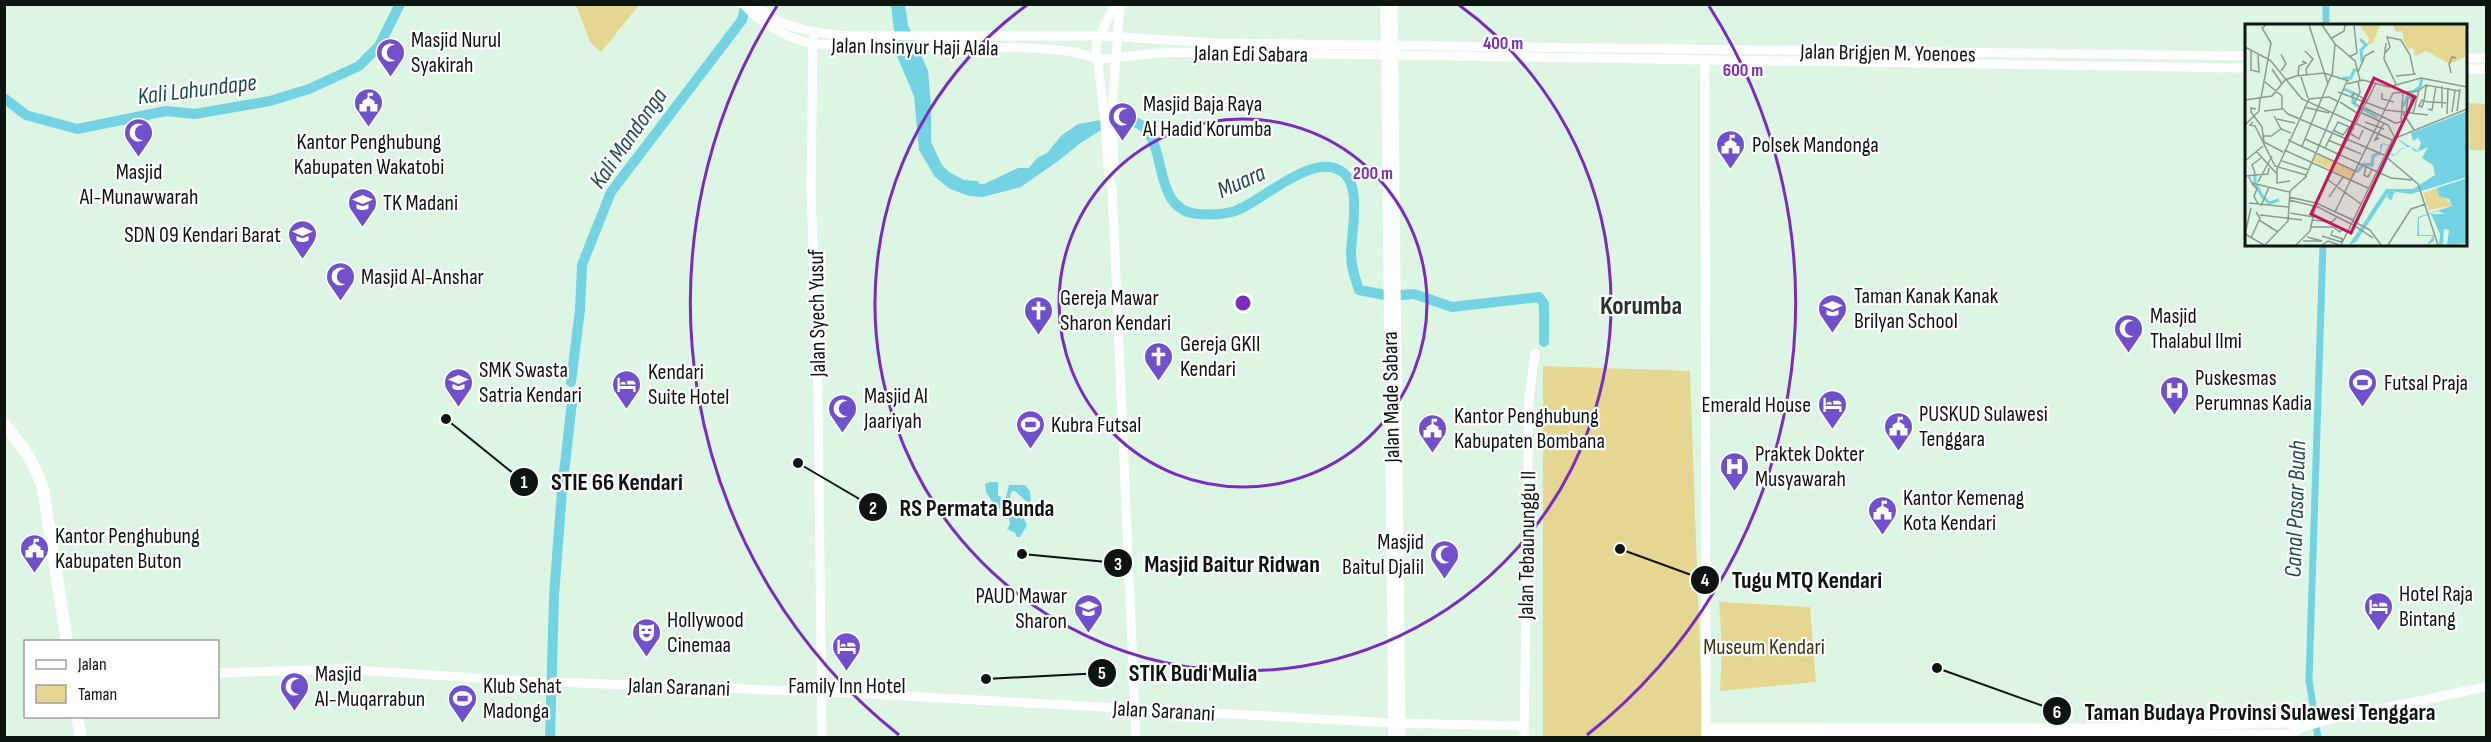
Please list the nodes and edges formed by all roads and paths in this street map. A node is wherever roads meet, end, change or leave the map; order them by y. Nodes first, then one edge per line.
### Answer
1 (742, 4) edge
2 (1115, 4) edge
3 (1120, 4) edge
4 (1385, 4) edge
5 (1393, 4) edge
6 (755, 10) edge
7 (814, 33) junction
8 (1099, 37) junction
9 (1120, 38) junction
10 (883, 41) junction
11 (928, 41) junction
12 (812, 44) junction
13 (1391, 51) junction
14 (1876, 52) junction
15 (1120, 56) junction
16 (2245, 56) edge
17 (1098, 58) junction
18 (2467, 58) edge
19 (2487, 58) edge
20 (1705, 60) junction
21 (1876, 63) junction
22 (2245, 68) edge
23 (2467, 69) edge
24 (2487, 69) edge
25 (1108, 112) junction
26 (1392, 278) junction
27 (1534, 353) dead end
28 (4, 424) edge
29 (1396, 524) junction
30 (67, 640) edge
31 (219, 673) edge
32 (2487, 687) edge
33 (822, 692) junction
34 (1135, 710) junction
35 (77, 718) edge
36 (1397, 723) junction
37 (1524, 726) junction
38 (1706, 734) edge
39 (81, 738) edge
40 (822, 738) edge
41 (1136, 738) edge
42 (1393, 738) edge
43 (1401, 738) edge
44 (1524, 738) edge

1 - 6 street, Jalan Insinyur Haji Alala
2 - 8 street
3 - 9 street
4 - 13 street
5 - 13 street
6 - 7 street, Jalan Insinyur Haji Alala
6 - 12 street, Jalan Insinyur Haji Alala
7 - 10 street, Jalan Insinyur Haji Alala
7 - 12 street, Jalan Syech Yusuf
8 - 9 street, Jalan Insinyur Haji Alala
8 - 11 street, Jalan Insinyur Haji Alala
8 - 17 street
9 - 13 street, Jalan Edi Sabara
9 - 15 street
10 - 11 street, Jalan Insinyur Haji Alala
10 - 12 street, Jalan Insinyur Haji Alala
11 - 17 street, Jalan Insinyur Haji Alala
12 - 33 street, Jalan Syech Yusuf
13 - 14 street, Jalan Brigjen M. Yoenoes
13 - 15 street, Jalan Edi Sabara
13 - 20 street, Jalan Brigjen M. Yoenoes
13 - 26 street, Jalan Made Sabara
14 - 16 street, Jalan Brigjen M. Yoenoes
14 - 21 street
15 - 17 street, Jalan Insinyur Haji Alala
15 - 25 street
17 - 25 street
18 - 19 street
20 - 21 street, Jalan Brigjen M. Yoenoes
20 - 38 street
21 - 22 street, Jalan Brigjen M. Yoenoes
23 - 24 street
25 - 34 street
26 - 29 street, Jalan Made Sabara
26 - 29 street, Jalan Made Sabara
27 - 37 street, Jalan Tebaununggu II
28 - 30 highway
29 - 36 street, Jalan Made Sabara
31 - 33 street, Jalan Saranani
32 - 38 street
33 - 34 street, Jalan Saranani
33 - 40 street, Jalan Syech Yusuf
34 - 36 street, Jalan Saranani
34 - 41 street
35 - 39 highway
36 - 37 street, Jalan Saranani
36 - 42 street, Jalan Made Sabara
36 - 43 street, Jalan Made Sabara
37 - 44 street, Jalan Tebaununggu II

